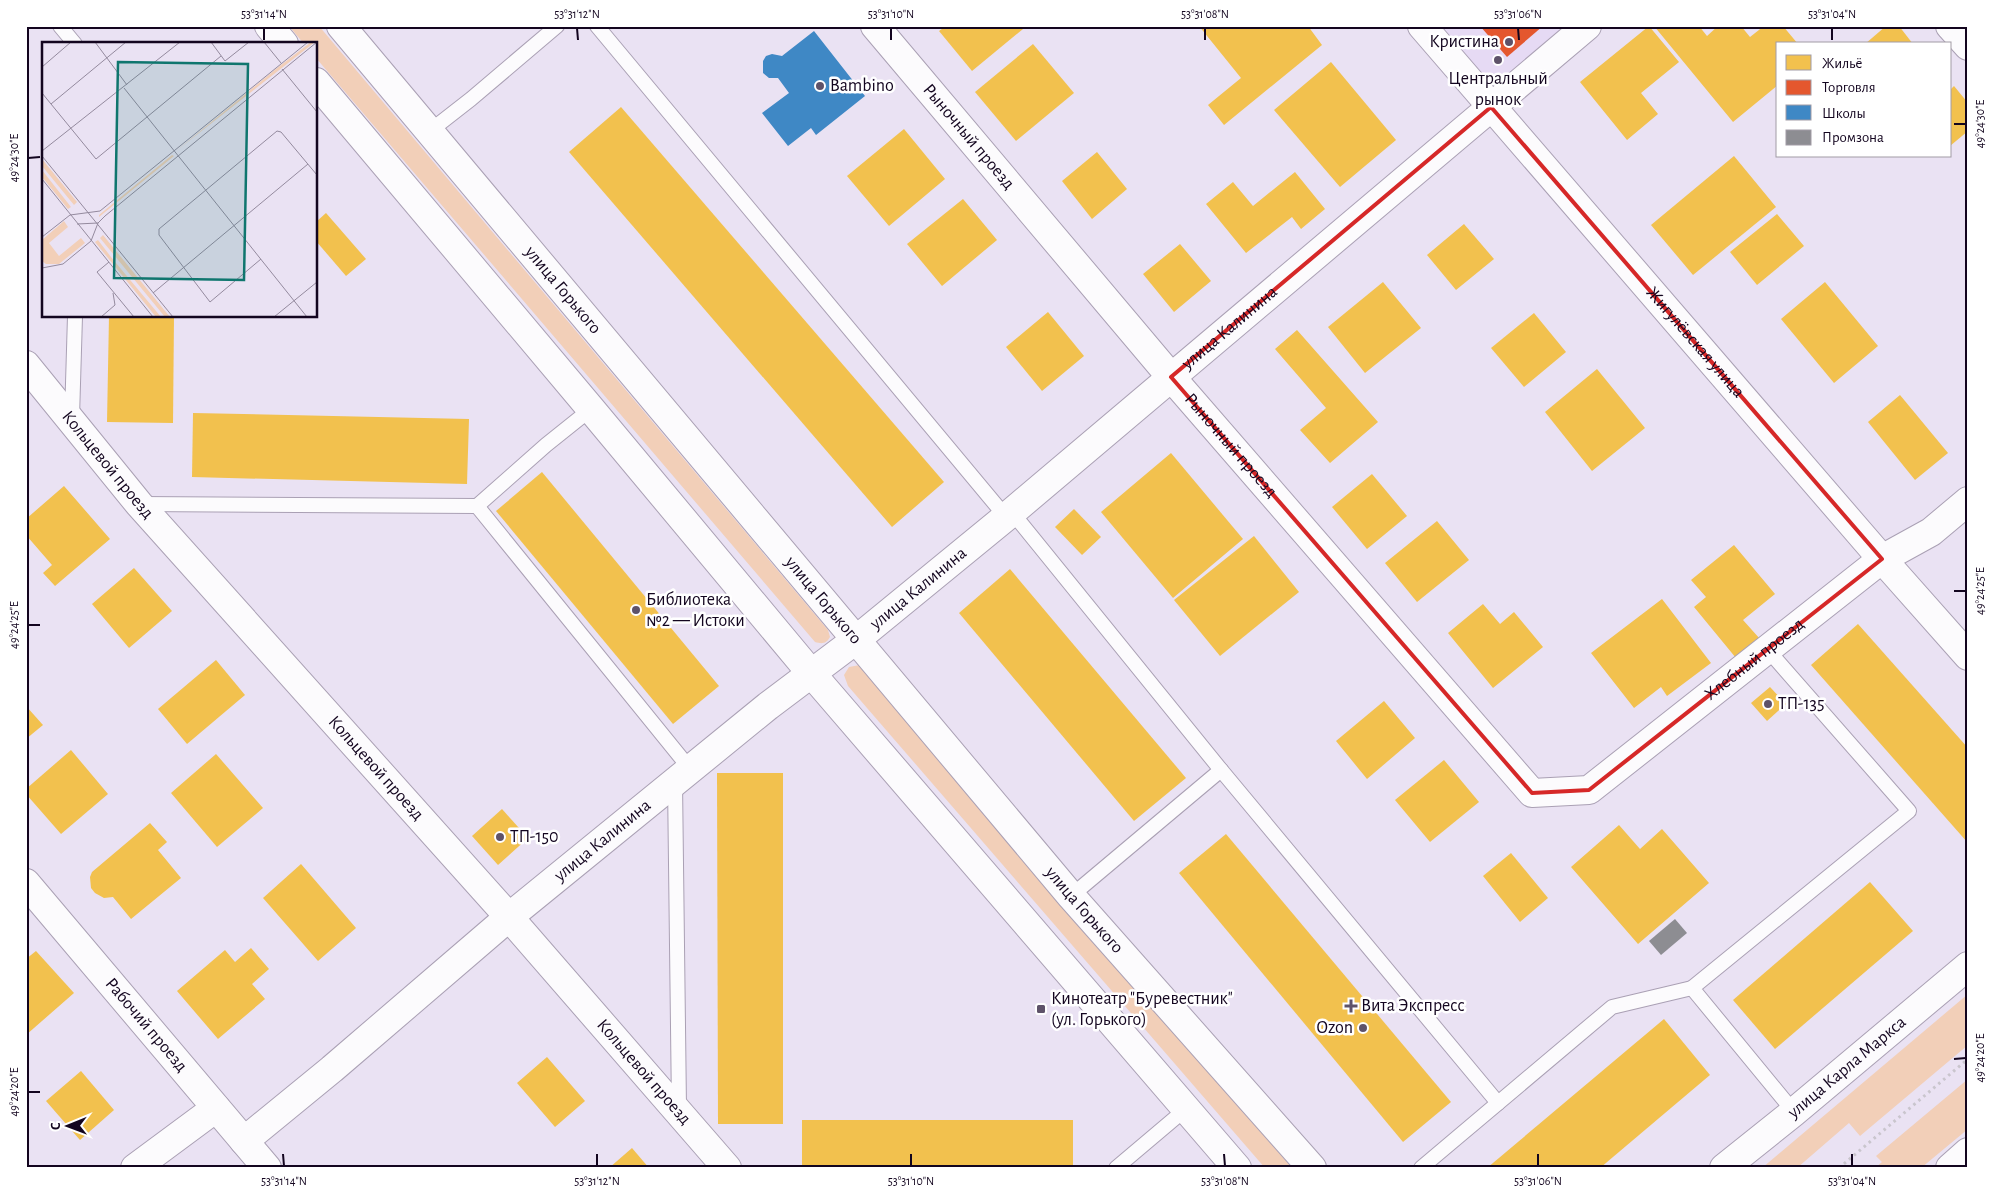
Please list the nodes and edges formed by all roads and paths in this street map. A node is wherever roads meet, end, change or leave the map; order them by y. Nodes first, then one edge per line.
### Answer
1 (60, 26) edge
2 (269, 26) edge
3 (341, 26) edge
4 (557, 26) edge
5 (597, 26) edge
6 (875, 26) edge
7 (1422, 26) edge
8 (1587, 26) edge
9 (1950, 26) edge
10 (73, 42) edge
11 (282, 42) edge
12 (1968, 46) edge
13 (318, 84) edge
14 (1491, 107) junction
15 (430, 131) junction
16 (75, 318) edge
17 (26, 365) edge
18 (1171, 377) junction
19 (591, 409) junction
20 (72, 421) junction
21 (1968, 501) edge
22 (139, 504) junction
23 (477, 506) junction
24 (1008, 514) junction
25 (1882, 559) junction
26 (857, 639) junction
27 (1767, 649) junction
28 (1968, 656) edge
29 (811, 673) junction
30 (1221, 770) junction
31 (683, 776) junction
32 (1532, 793) joint
33 (26, 883) edge
34 (1071, 896) junction
35 (509, 917) junction
36 (1968, 966) edge
37 (1692, 988) junction
38 (1968, 1059) edge
39 (1498, 1103) junction
40 (216, 1108) junction
41 (1187, 1108) junction
42 (679, 1111) junction
43 (1794, 1112) junction
44 (244, 1141) junction
45 (1968, 1152) edge
46 (135, 1168) edge
47 (267, 1168) edge
48 (727, 1168) edge
49 (1116, 1168) edge
50 (1237, 1168) edge
51 (1312, 1168) edge
52 (1421, 1168) edge
53 (1724, 1168) edge
54 (1839, 1168) edge
55 (1950, 1168) edge

1 - 10 lane
2 - 11 street
3 - 15 street, улица Горького
4 - 15 lane
5 - 24 lane
6 - 18 street, Рыночный проезд
7 - 14 street, Жигулёвская улица
8 - 14 street, улица Калинина
9 - 12 street
13 - 19 street
14 - 18 street, улица Калинина
14 - 25 street, Жигулёвская улица
15 - 26 street, улица Горького
16 - 20 lane
17 - 20 street, Кольцевой проезд
18 - 24 street, улица Калинина
18 - 32 street, Рыночный проезд
19 - 23 lane
19 - 29 street
20 - 22 street, Кольцевой проезд
21 - 25 street, Хлебный проезд
22 - 23 lane
22 - 35 street, Кольцевой проезд
23 - 31 lane
24 - 26 street, улица Калинина
24 - 30 lane
25 - 27 street, Хлебный проезд
25 - 28 street, Жигулёвская улица
26 - 29 street, улица Калинина
26 - 34 street, улица Горького
27 - 32 street, Хлебный проезд
27 - 37 lane
29 - 31 street, улица Калинина
29 - 41 street
30 - 34 lane
30 - 39 lane
31 - 35 street, улица Калинина
31 - 42 lane
33 - 40 street, Рабочий проезд
34 - 51 street, улица Горького
35 - 42 street, Кольцевой проезд
35 - 44 street, улица Калинина
36 - 43 street, улица Карла Маркса
37 - 39 lane
37 - 43 lane
38 - 54 path
39 - 52 lane
40 - 44 street, Рабочий проезд
40 - 46 street
41 - 49 lane
41 - 50 street
42 - 48 street, Кольцевой проезд
43 - 53 street, улица Карла Маркса
44 - 47 street, Рабочий проезд
45 - 55 street

